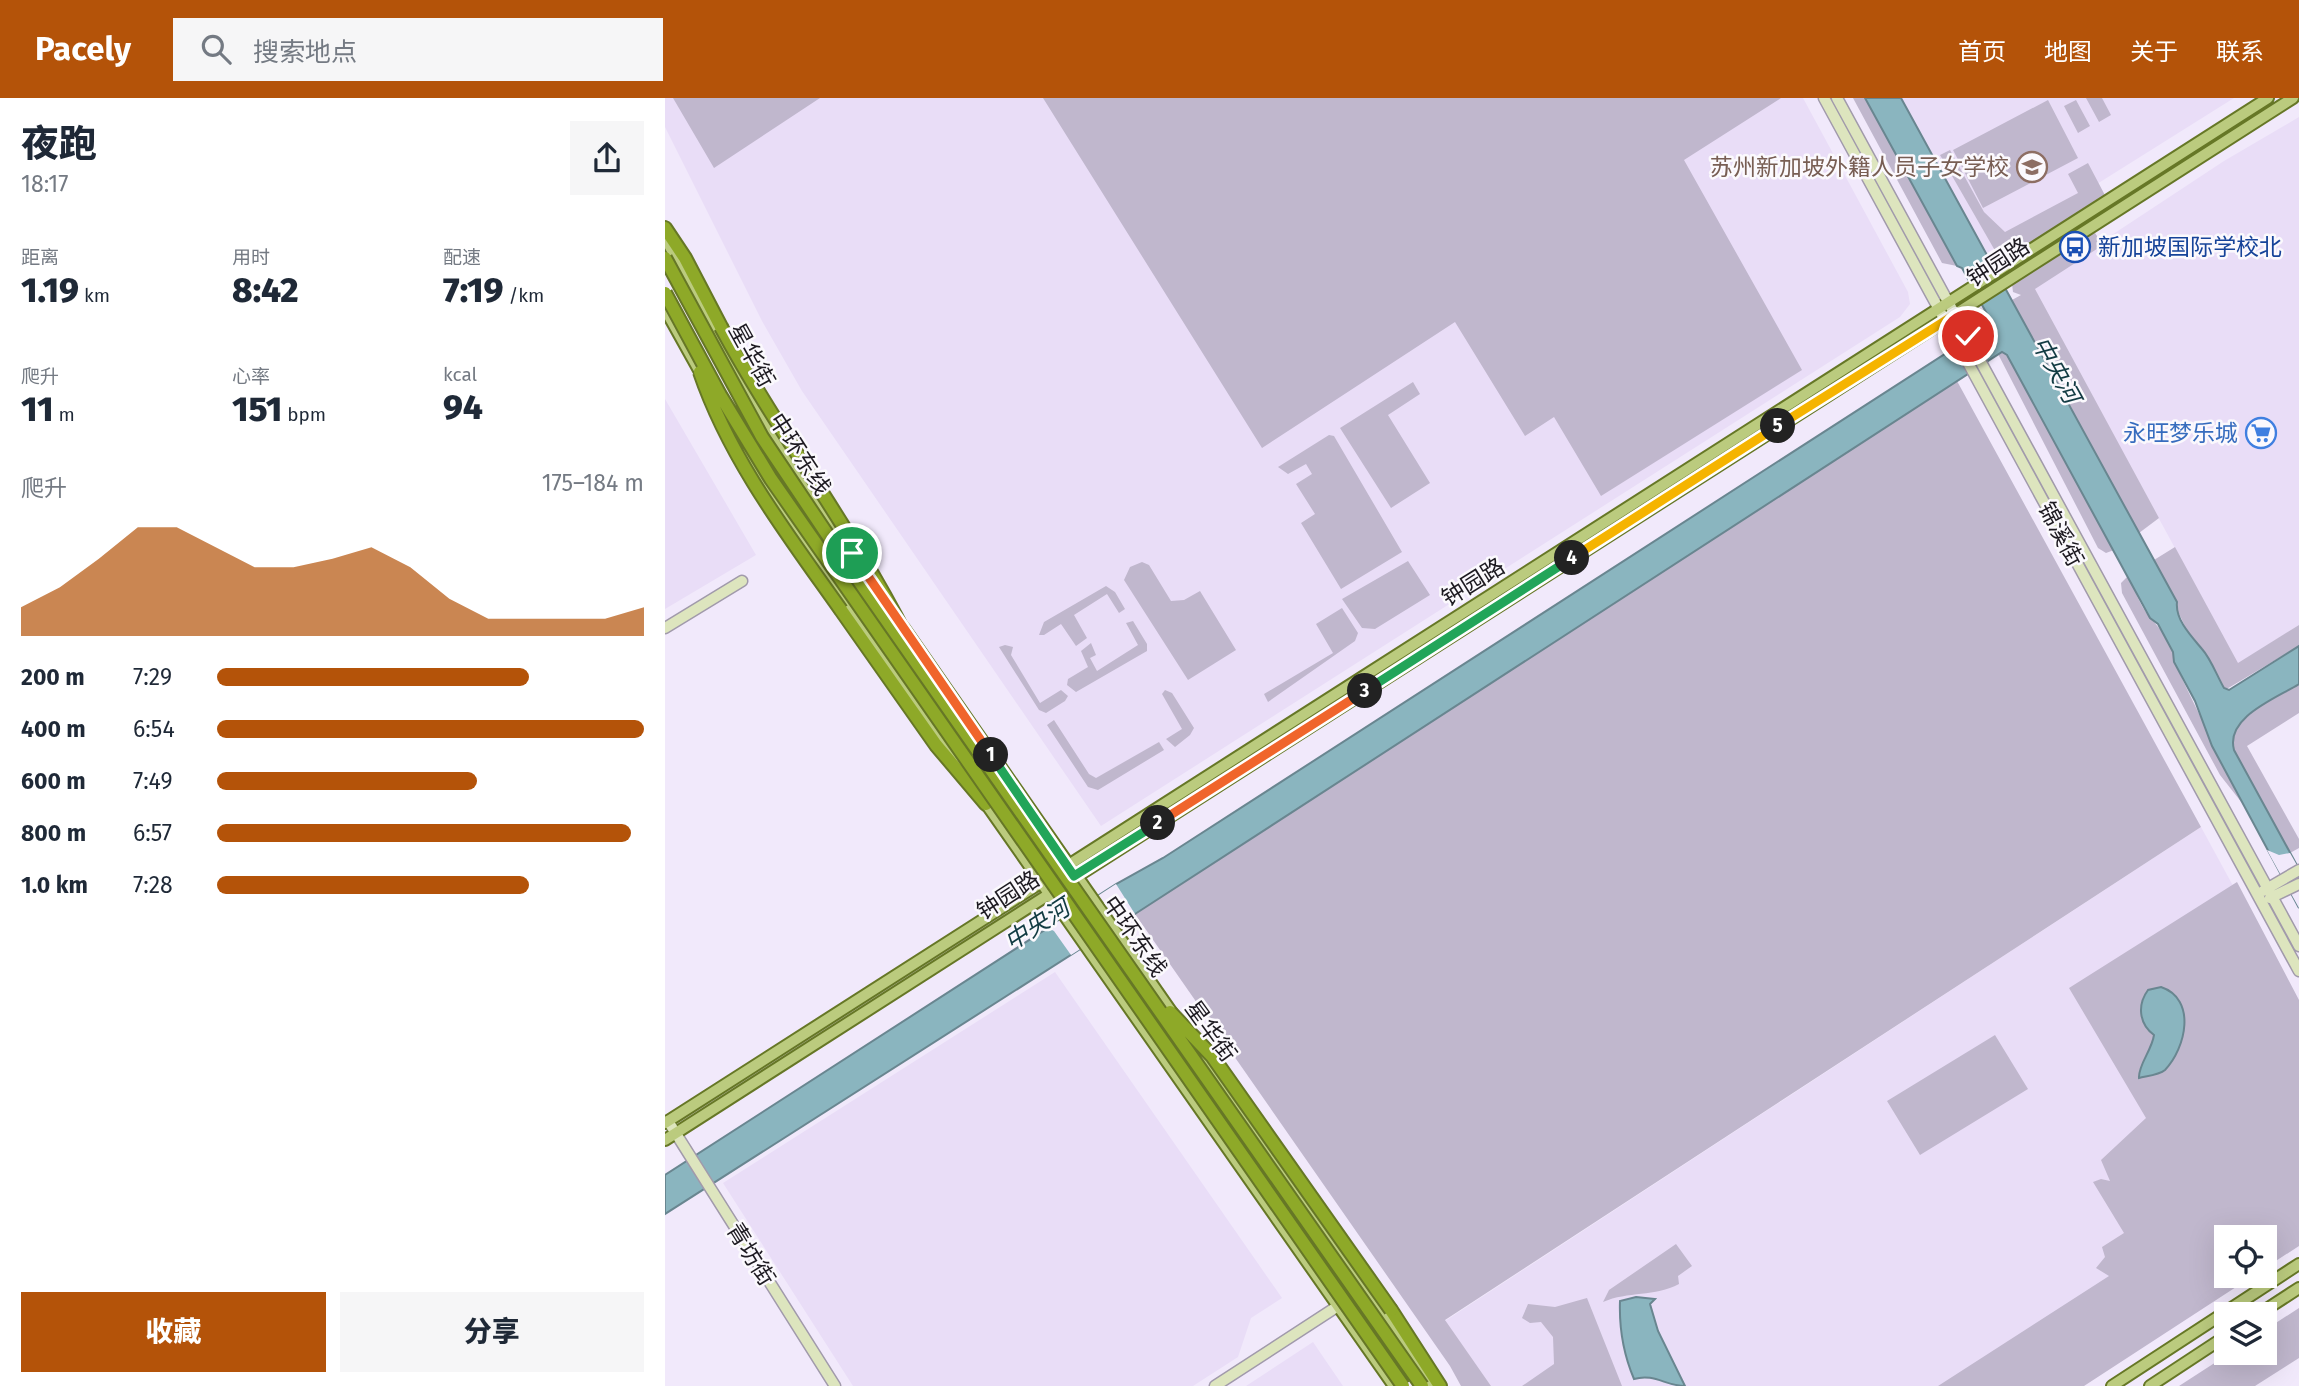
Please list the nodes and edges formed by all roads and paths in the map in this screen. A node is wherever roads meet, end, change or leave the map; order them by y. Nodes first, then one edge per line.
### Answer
1 (1824, 98) edge
2 (1837, 98) edge
3 (2268, 98) edge
4 (2294, 98) edge
5 (665, 228) edge
6 (665, 238) edge
7 (665, 258) edge
8 (665, 293) edge
9 (1944, 305) junction
10 (665, 309) edge
11 (1950, 317) junction
12 (690, 342) junction
13 (742, 581) dead end
14 (665, 628) edge
15 (925, 674) junction
16 (986, 804) junction
17 (1067, 865) junction
18 (2299, 870) edge
19 (1074, 876) junction
20 (1043, 882) junction
21 (2299, 884) edge
22 (2266, 887) junction
23 (1051, 893) junction
24 (2259, 897) junction
25 (2273, 898) junction
26 (2299, 946) edge
27 (2299, 971) edge
28 (1144, 985) junction
29 (666, 1122) edge
30 (675, 1133) junction
31 (665, 1140) edge
32 (2299, 1264) edge
33 (2299, 1288) edge
34 (2277, 1302) edge
35 (1338, 1306) junction
36 (2214, 1344) edge
37 (835, 1386) edge
38 (1215, 1386) edge
39 (1394, 1386) edge
40 (1403, 1386) edge
41 (1422, 1386) edge
42 (1432, 1386) edge
43 (1440, 1386) edge
44 (2112, 1386) edge
45 (2150, 1386) edge

1 - 9 main road, 锦溪街
2 - 9 main road, 锦溪街
3 - 9 main road, 钟园路
4 - 11 main road, 钟园路
5 - 15 highway, bridge
6 - 17 main road, 星华街
7 - 15 highway, 中环东线, bridge
8 - 12 highway, 中环东线, bridge
9 - 11 main road, 锦溪街
9 - 17 main road, 钟园路
10 - 16 main road
11 - 19 main road, 钟园路
11 - 22 main road, 锦溪街
11 - 24 main road, 锦溪街
12 - 16 highway, bridge
12 - 40 highway, 中环东线, bridge
13 - 14 main road
15 - 28 highway, 中环东线, bridge
16 - 20 main road
17 - 19 main road, 星华街
17 - 20 main road, 钟园路
18 - 22 main road
19 - 23 main road, 钟园路
19 - 42 main road, 星华街
20 - 23 main road
20 - 29 main road, 钟园路
21 - 25 main road
22 - 24 main road
22 - 25 main road, 锦溪街
23 - 30 main road, 钟园路
23 - 35 main road
24 - 25 main road
24 - 27 main road, 锦溪街
25 - 26 main road, 锦溪街
28 - 41 highway, 中环东线, bridge
28 - 43 highway, bridge
29 - 30 main road, 青坊街
30 - 31 main road, 钟园路
30 - 37 main road, 青坊街
32 - 44 main road
33 - 34 main road
35 - 38 main road
35 - 39 main road
36 - 45 main road

